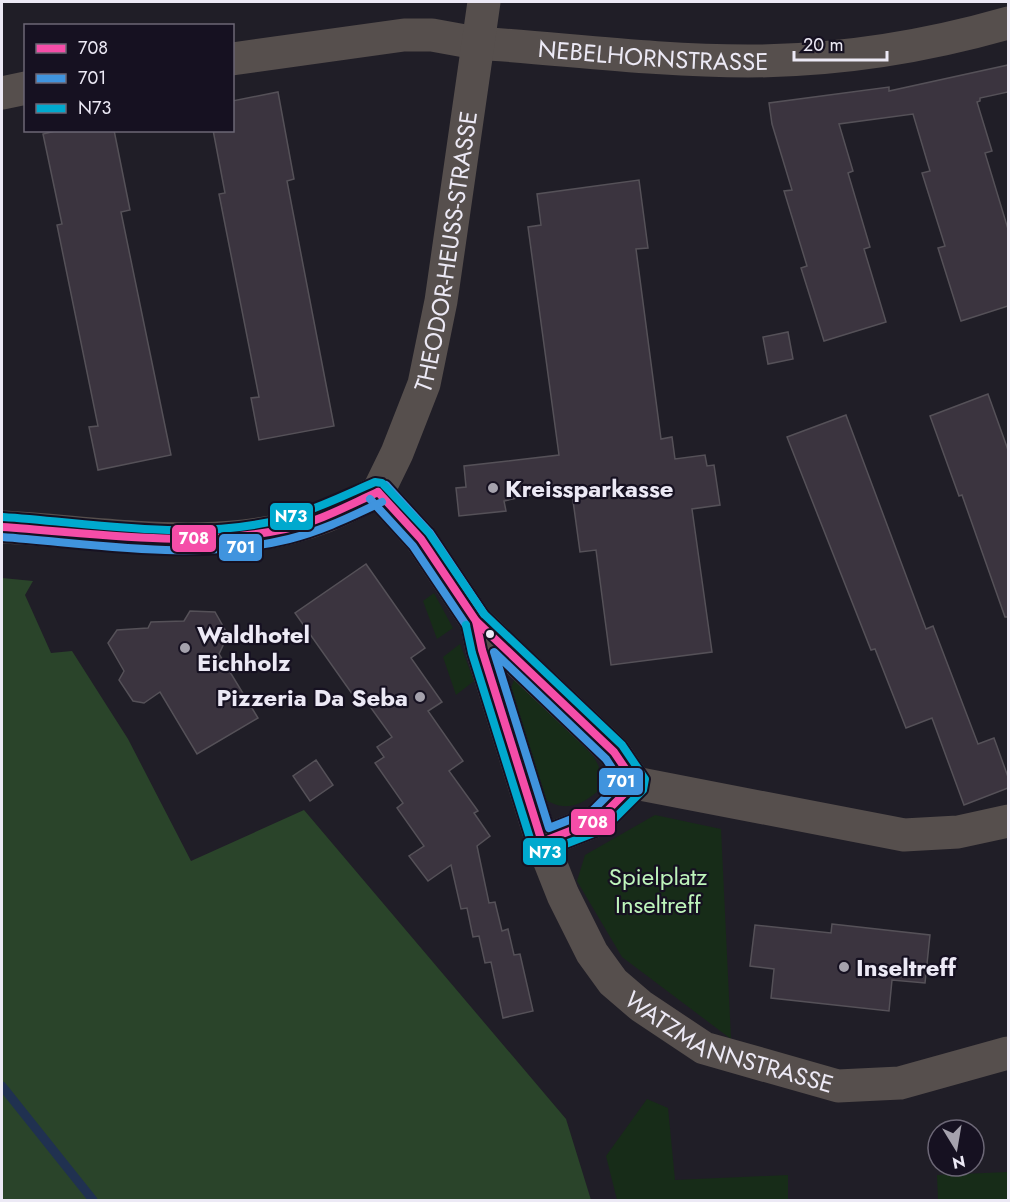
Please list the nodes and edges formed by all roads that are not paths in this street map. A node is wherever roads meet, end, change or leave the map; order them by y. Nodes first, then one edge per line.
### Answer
1 (484, 2) edge
2 (1008, 23) edge
3 (476, 43) junction
4 (234, 59) edge
5 (24, 88) edge
6 (2, 93) edge
7 (378, 492) junction
8 (2, 527) edge
9 (476, 621) junction
10 (635, 783) junction
11 (1008, 821) edge
12 (542, 842) junction
13 (1008, 1053) edge

1 - 3 street, THEODOR-HEUSS-STRASSE
2 - 3 street, NEBELHORNSTRASSE
3 - 4 street, NEBELHORNSTRASSE
3 - 7 street, THEODOR-HEUSS-STRASSE
5 - 6 street
7 - 8 street
7 - 9 street, WATZMANNSTRASSE
9 - 10 street, WATZMANNSTRASSE
9 - 12 street, WATZMANNSTRASSE
10 - 11 street
10 - 12 street
12 - 13 street, WATZMANNSTRASSE

